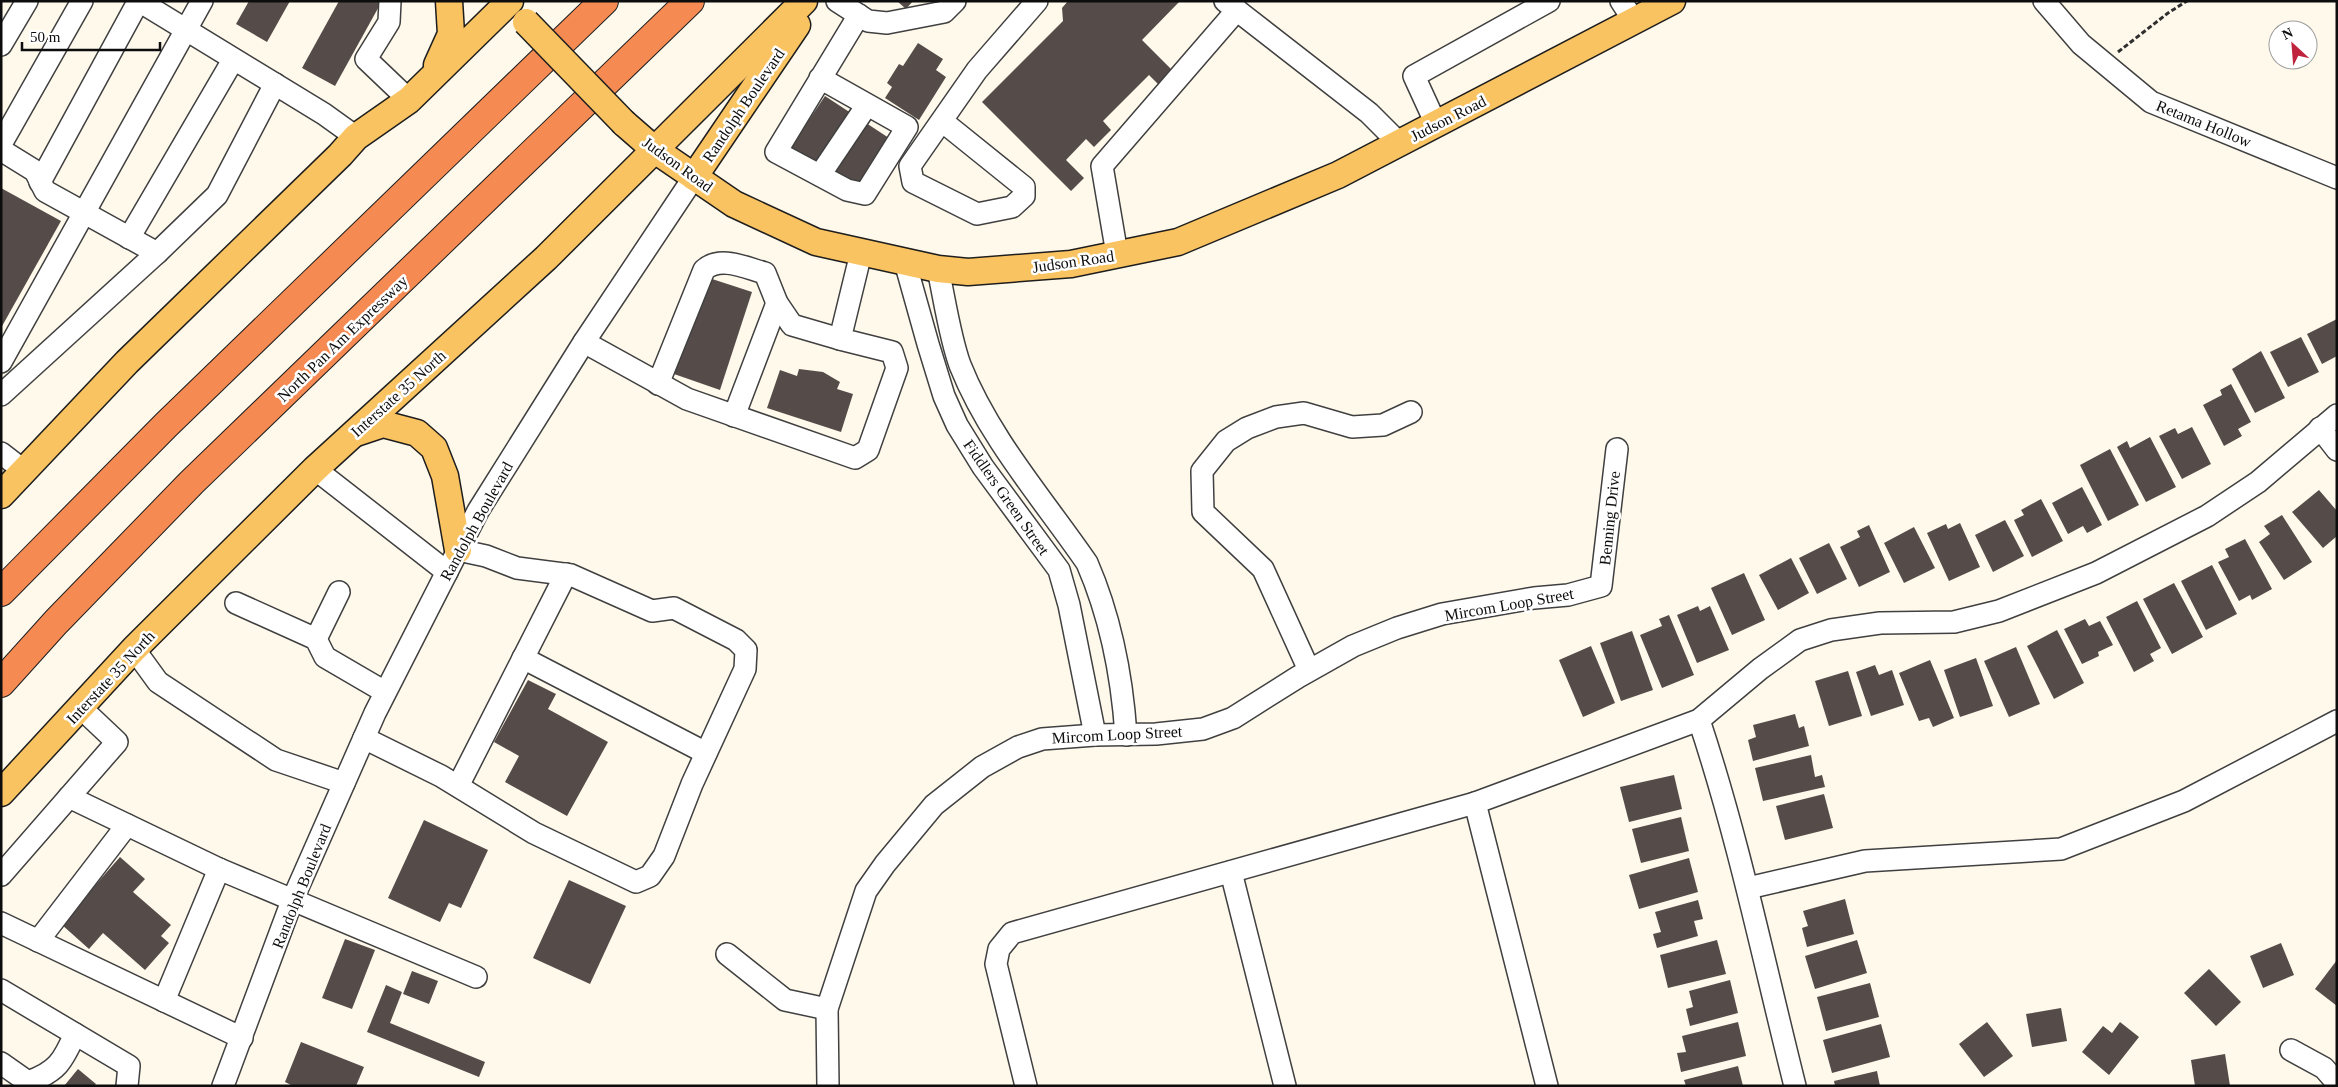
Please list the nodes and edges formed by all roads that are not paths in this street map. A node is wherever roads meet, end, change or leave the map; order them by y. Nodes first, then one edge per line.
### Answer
1 (27, 1) edge
2 (82, 1) edge
3 (202, 1) edge
4 (390, 1) edge
5 (449, 1) edge
6 (604, 1) edge
7 (690, 1) edge
8 (804, 1) edge
9 (813, 1) edge
10 (837, 1) edge
11 (955, 1) edge
12 (1037, 1) edge
13 (1549, 1) edge
14 (1672, 1) edge
15 (2044, 1) edge
16 (138, 2) edge
17 (508, 2) edge
18 (1231, 6) edge
19 (1628, 11) edge
20 (858, 15) junction
21 (186, 32) junction
22 (1, 45) edge
23 (233, 60) junction
24 (431, 78) junction
25 (820, 78) junction
26 (275, 84) junction
27 (408, 100) junction
28 (867, 105) junction
29 (942, 121) junction
30 (1436, 124) junction
31 (356, 137) junction
32 (1, 144) edge
33 (1399, 144) junction
34 (1, 150) edge
35 (655, 150) junction
36 (820, 176) junction
37 (694, 177) junction
38 (2337, 178) edge
39 (40, 182) junction
40 (84, 213) junction
41 (129, 238) junction
42 (157, 253) junction
43 (861, 253) junction
44 (1117, 254) junction
45 (905, 262) junction
46 (938, 268) junction
47 (777, 303) junction
48 (840, 339) junction
49 (584, 342) junction
50 (1, 362) edge
51 (658, 384) junction
52 (1, 395) edge
53 (1411, 412) dead end
54 (2337, 415) edge
55 (734, 416) junction
56 (2320, 428) junction
57 (353, 434) junction
58 (1617, 449) dead end
59 (2337, 450) edge
60 (1, 453) edge
61 (314, 469) junction
62 (23, 470) junction
63 (1, 495) edge
64 (453, 561) junction
65 (566, 574) junction
66 (1601, 586) joint
67 (1, 592) edge
68 (339, 592) dead end
69 (236, 603) dead end
70 (316, 638) junction
71 (134, 649) junction
72 (523, 658) junction
73 (1309, 670) junction
74 (1, 684) edge
75 (385, 692) junction
76 (81, 708) junction
77 (1699, 720) junction
78 (2337, 721) edge
79 (1094, 735) junction
80 (1126, 735) junction
81 (364, 738) junction
82 (706, 753) junction
83 (344, 783) junction
84 (458, 786) junction
85 (1, 793) edge
86 (69, 798) junction
87 (1475, 803) junction
88 (127, 825) junction
89 (218, 869) junction
90 (1231, 872) junction
91 (1, 875) edge
92 (1748, 888) junction
93 (292, 901) junction
94 (1, 923) edge
95 (38, 941) junction
96 (727, 954) dead end
97 (476, 977) dead end
98 (1, 990) edge
99 (164, 1001) junction
100 (827, 1009) junction
101 (75, 1034) junction
102 (242, 1038) junction
103 (2291, 1050) dead end
104 (1, 1063) edge
105 (2337, 1083) edge
106 (127, 1086) edge
107 (223, 1086) edge
108 (828, 1086) edge
109 (1026, 1086) edge
110 (1285, 1086) edge
111 (1547, 1086) edge
112 (1795, 1086) edge

1 - 22 street
2 - 32 street
3 - 21 street
4 - 27 street
5 - 24 main road
6 - 67 highway
7 - 74 highway, North Pan Am Expressway
8 - 35 main road, Interstate 35 North
9 - 37 main road, Randolph Boulevard
10 - 20 street
11 - 20 street
12 - 29 street
13 - 30 street
14 - 19 main road, Judson Road
15 - 38 street, Retama Hollow
16 - 21 street
16 - 39 street
17 - 24 main road
17 - 35 main road, Judson Road, bridge
18 - 33 street
18 - 44 street
19 - 30 main road, Judson Road
20 - 25 street
21 - 23 street
21 - 40 street
23 - 26 street
23 - 41 street
24 - 27 main road
25 - 28 street
25 - 36 street
26 - 31 street
26 - 42 street
27 - 31 main road
28 - 36 street
28 - 36 street
29 - 29 street
30 - 33 main road, Judson Road
31 - 62 main road
33 - 44 main road, Judson Road
34 - 39 street
35 - 37 main road, Judson Road
35 - 57 main road, Interstate 35 North
37 - 43 main road, Judson Road
37 - 49 street, Randolph Boulevard
39 - 40 street
40 - 41 street
40 - 50 street
41 - 42 street
42 - 52 street
43 - 45 main road, Judson Road
43 - 48 street
44 - 46 main road, Judson Road
45 - 46 main road, Judson Road
45 - 79 street, Fiddlers Green Street
46 - 80 street, Fiddlers Green Street
47 - 48 street
47 - 51 street
47 - 55 street
48 - 55 street
49 - 51 street
49 - 64 street, Randolph Boulevard
51 - 55 street
53 - 73 street
54 - 56 street
56 - 59 street
56 - 77 street
57 - 61 main road, Interstate 35 North
57 - 64 main road
58 - 66 street, Benning Drive
60 - 62 street
61 - 64 street
61 - 71 main road, Interstate 35 North
62 - 63 main road
64 - 65 street
64 - 75 street, Randolph Boulevard
65 - 72 street
65 - 82 street
66 - 73 street, Mircom Loop Street
68 - 70 street
69 - 70 street
70 - 75 street
71 - 76 main road, Interstate 35 North
71 - 83 street
72 - 82 street
72 - 84 street
73 - 80 street, Mircom Loop Street
75 - 81 street, Randolph Boulevard
76 - 85 main road, Interstate 35 North
76 - 86 street
77 - 87 street
77 - 92 street
78 - 92 street
79 - 80 street, Mircom Loop Street
79 - 100 street, Mircom Loop Street
81 - 83 street, Randolph Boulevard
81 - 84 street
82 - 84 street
83 - 93 street, Randolph Boulevard
86 - 88 street
86 - 91 street
87 - 90 street
87 - 111 street
88 - 89 street
88 - 95 street
89 - 93 street
89 - 99 street
90 - 109 street
90 - 110 street
92 - 112 street
93 - 97 street
93 - 102 street, Randolph Boulevard
94 - 95 street
95 - 99 street
96 - 100 street
98 - 101 street
99 - 102 street
100 - 108 street, Mircom Loop Street
101 - 104 street
101 - 106 street
102 - 107 street, Randolph Boulevard
103 - 105 street

